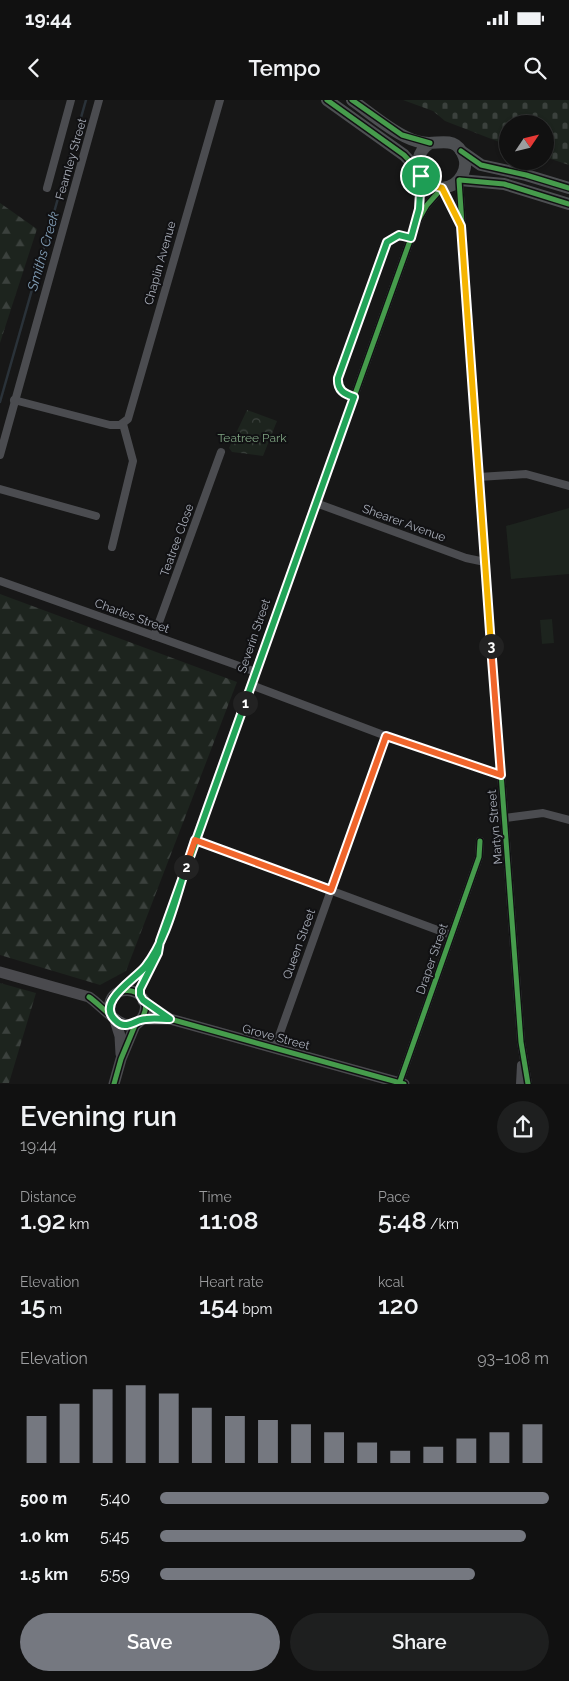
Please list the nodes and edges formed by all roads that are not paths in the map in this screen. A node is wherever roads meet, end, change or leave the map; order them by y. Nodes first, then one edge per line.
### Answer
1 (71, 100) edge
2 (100, 100) edge
3 (220, 100) edge
4 (327, 100) edge
5 (352, 100) edge
6 (430, 143) junction
7 (461, 152) junction
8 (420, 174) junction
9 (459, 180) junction
10 (48, 188) dead end
11 (442, 188) junction
12 (569, 188) edge
13 (569, 204) edge
14 (416, 224) junction
15 (461, 226) junction
16 (411, 238) junction
17 (354, 397) junction
18 (14, 400) junction
19 (120, 425) junction
20 (221, 452) dead end
21 (0, 455) edge
22 (479, 478) junction
23 (569, 486) edge
24 (0, 489) edge
25 (316, 503) junction
26 (96, 516) dead end
27 (112, 547) dead end
28 (485, 562) junction
29 (0, 581) edge
30 (154, 636) junction
31 (256, 672) junction
32 (251, 685) junction
33 (386, 736) junction
34 (501, 775) junction
35 (505, 818) junction
36 (569, 820) edge
37 (195, 840) junction
38 (480, 841) dead end
39 (331, 890) junction
40 (451, 935) junction
41 (160, 941) junction
42 (0, 972) edge
43 (119, 992) junction
44 (89, 997) junction
45 (141, 998) junction
46 (113, 1018) junction
47 (170, 1019) junction
48 (139, 1021) junction
49 (275, 1047) junction
50 (522, 1053) junction
51 (121, 1058) junction
52 (401, 1083) edge
53 (114, 1084) edge
54 (520, 1084) edge
55 (528, 1084) edge

1 - 10 street, Fearnley Street
2 - 18 street, Fearnley Street
3 - 19 street, Chaplin Avenue
4 - 8 main road
5 - 6 main road
6 - 7 main road
6 - 8 main road
7 - 9 main road
7 - 12 main road
8 - 11 main road
8 - 14 street, Severin Street
9 - 11 main road
9 - 13 main road
9 - 15 street, Martyn Street
11 - 14 street, Severin Street
11 - 15 street, Martyn Street
14 - 16 street, Severin Street
15 - 22 street, Martyn Street
16 - 17 street, Severin Street
16 - 17 street
17 - 25 street, Severin Street
18 - 19 street
18 - 21 street, Fearnley Street
19 - 27 street
20 - 30 street, Teatree Close
22 - 23 street
22 - 28 street, Martyn Street
24 - 26 street
25 - 28 street, Shearer Avenue
25 - 31 street, Severin Street
28 - 34 street, Martyn Street
29 - 30 street, Charles Street
30 - 31 street, Charles Street
31 - 32 street, Severin Street
32 - 33 street
32 - 37 street, Severin Street
33 - 34 street
33 - 39 street, Queen Street
34 - 35 street, Martyn Street
35 - 36 street
35 - 50 street, Martyn Street
37 - 39 street
37 - 41 street, Severin Street
38 - 40 street, Draper Street
39 - 40 street
39 - 49 street, Queen Street
40 - 52 street, Draper Street
41 - 43 street, Severin Street
41 - 45 street, Severin Street
42 - 44 street
43 - 44 street
43 - 45 street
43 - 46 street
44 - 46 street
45 - 47 street, Grove Street
45 - 48 street
46 - 48 street
46 - 51 street
47 - 48 street, Grove Street
47 - 49 street, Grove Street
48 - 51 street
49 - 52 street, Grove Street
50 - 54 street, Martyn Street
50 - 55 street, Martyn Street
51 - 53 street

